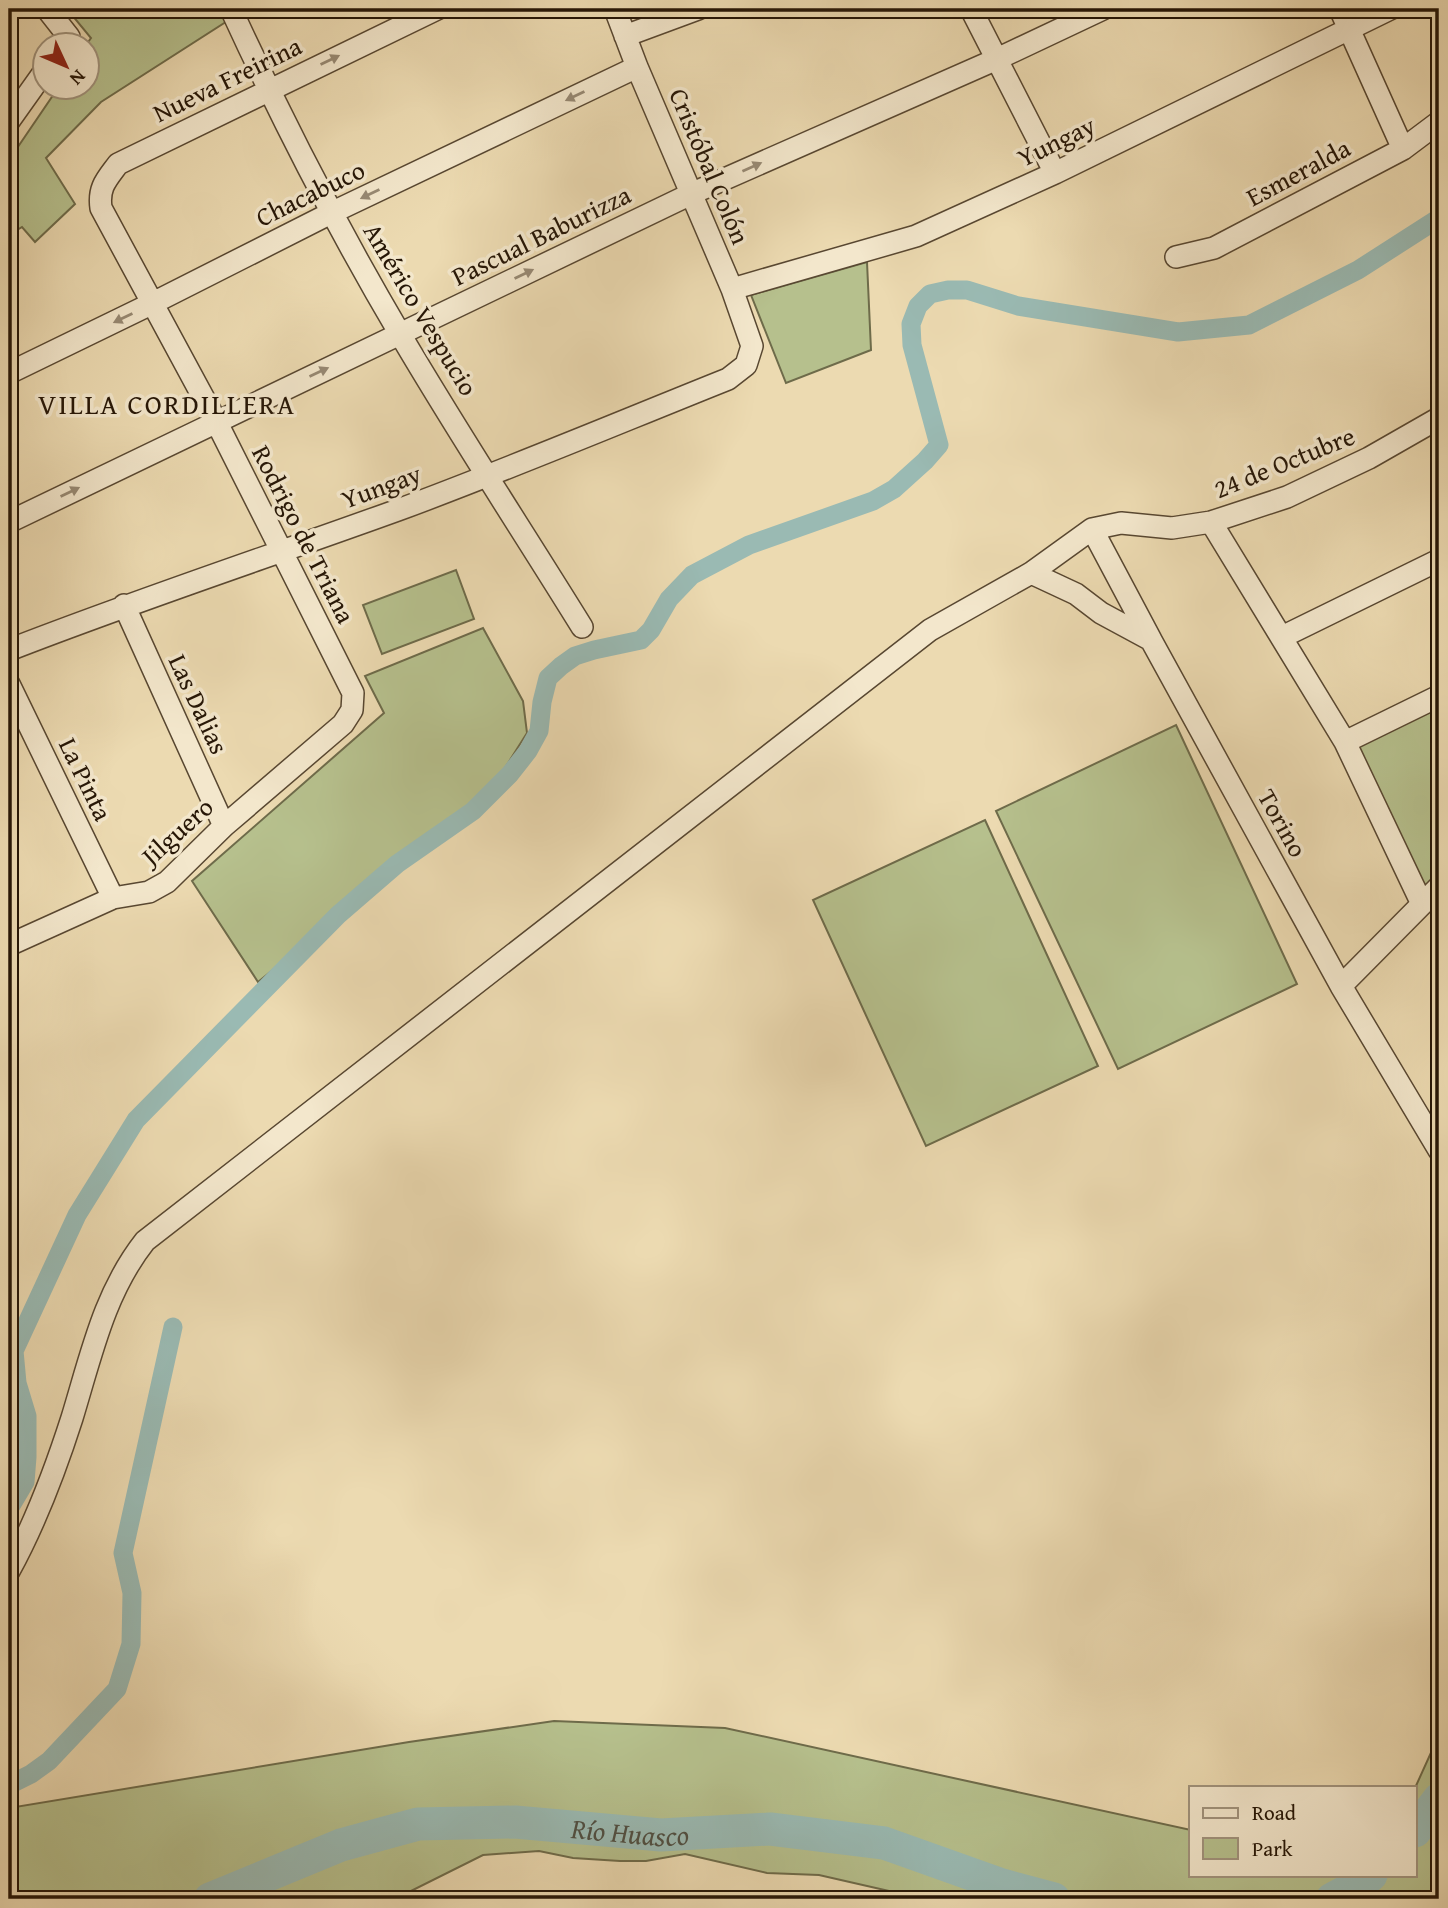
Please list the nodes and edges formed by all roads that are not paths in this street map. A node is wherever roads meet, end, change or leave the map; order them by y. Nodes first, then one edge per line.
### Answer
1 (47, 9) edge
2 (231, 9) edge
3 (437, 9) edge
4 (615, 9) edge
5 (698, 9) edge
6 (971, 9) edge
7 (1103, 9) edge
8 (1390, 9) edge
9 (1344, 19) edge
10 (65, 32) edge
11 (625, 36) junction
12 (997, 59) junction
13 (637, 67) junction
14 (32, 89) edge
15 (268, 89) junction
16 (9, 121) edge
17 (1439, 122) edge
18 (1403, 149) junction
19 (118, 164) joint
20 (1055, 173) junction
21 (693, 193) junction
22 (331, 213) junction
23 (1176, 257) dead end
24 (732, 289) junction
25 (153, 303) junction
26 (400, 334) junction
27 (752, 346) joint
28 (9, 373) edge
29 (1439, 418) edge
30 (216, 421) junction
31 (488, 476) junction
32 (9, 522) edge
33 (1211, 522) junction
34 (1092, 529) junction
35 (281, 552) junction
36 (1439, 560) edge
37 (1031, 573) junction
38 (124, 605) junction
39 (582, 627) dead end
40 (1282, 637) junction
41 (1151, 640) junction
42 (9, 650) edge
43 (9, 684) edge
44 (1439, 696) edge
45 (352, 709) joint
46 (1345, 742) junction
47 (224, 826) junction
48 (1439, 887) edge
49 (113, 898) junction
50 (1422, 904) junction
51 (9, 945) edge
52 (1341, 986) junction
53 (1439, 1150) edge
54 (9, 1571) edge

1 - 10 street
2 - 15 street, Américo Vespucio
15 -> 3 street, Nueva Freirina
4 - 11 street, Cristóbal Colón
5 - 11 street
6 - 12 street
7 - 12 street, Pascual Baburizza
8 - 9 street, Yungay
9 - 18 street
9 - 20 street, Yungay
11 - 13 street, Cristóbal Colón
12 - 20 street
21 -> 12 street, Pascual Baburizza
13 - 21 street, Cristóbal Colón
13 -> 22 street, Chacabuco
14 - 16 street
15 - 19 street, Nueva Freirina
15 - 22 street, Américo Vespucio
17 - 18 street, Esmeralda
18 - 23 street, Esmeralda
19 - 25 street, Rodrigo de Triana
20 - 24 street, Yungay
21 - 24 street, Cristóbal Colón
26 -> 21 street, Pascual Baburizza
22 - 25 street, Chacabuco
22 - 26 street, Américo Vespucio
24 - 27 street, Cristóbal Colón
25 -> 28 street, Chacabuco
25 - 30 street, Rodrigo de Triana
30 -> 26 street, Pascual Baburizza
26 - 31 street, Américo Vespucio
27 - 31 street, Yungay
29 - 33 street, 24 de Octubre
32 -> 30 street, Pascual Baburizza
30 - 35 street, Rodrigo de Triana
31 - 35 street, Yungay
31 - 39 street, Américo Vespucio
33 - 34 street, 24 de Octubre
33 - 40 street
34 - 37 street, 24 de Octubre
34 - 41 street, Torino
35 - 38 street, Yungay
35 - 45 street, Rodrigo de Triana
36 - 40 street
37 - 41 street
37 - 54 street, 24 de Octubre
38 - 42 street, Yungay
38 - 47 street, Las Dalias
40 - 46 street
41 - 52 street, Torino
43 - 49 street, La Pinta
44 - 46 street
45 - 47 street, Jilguero
46 - 50 street
47 - 49 street, Jilguero
48 - 50 street
49 - 51 street, Jilguero
50 - 52 street
52 - 53 street, Torino

